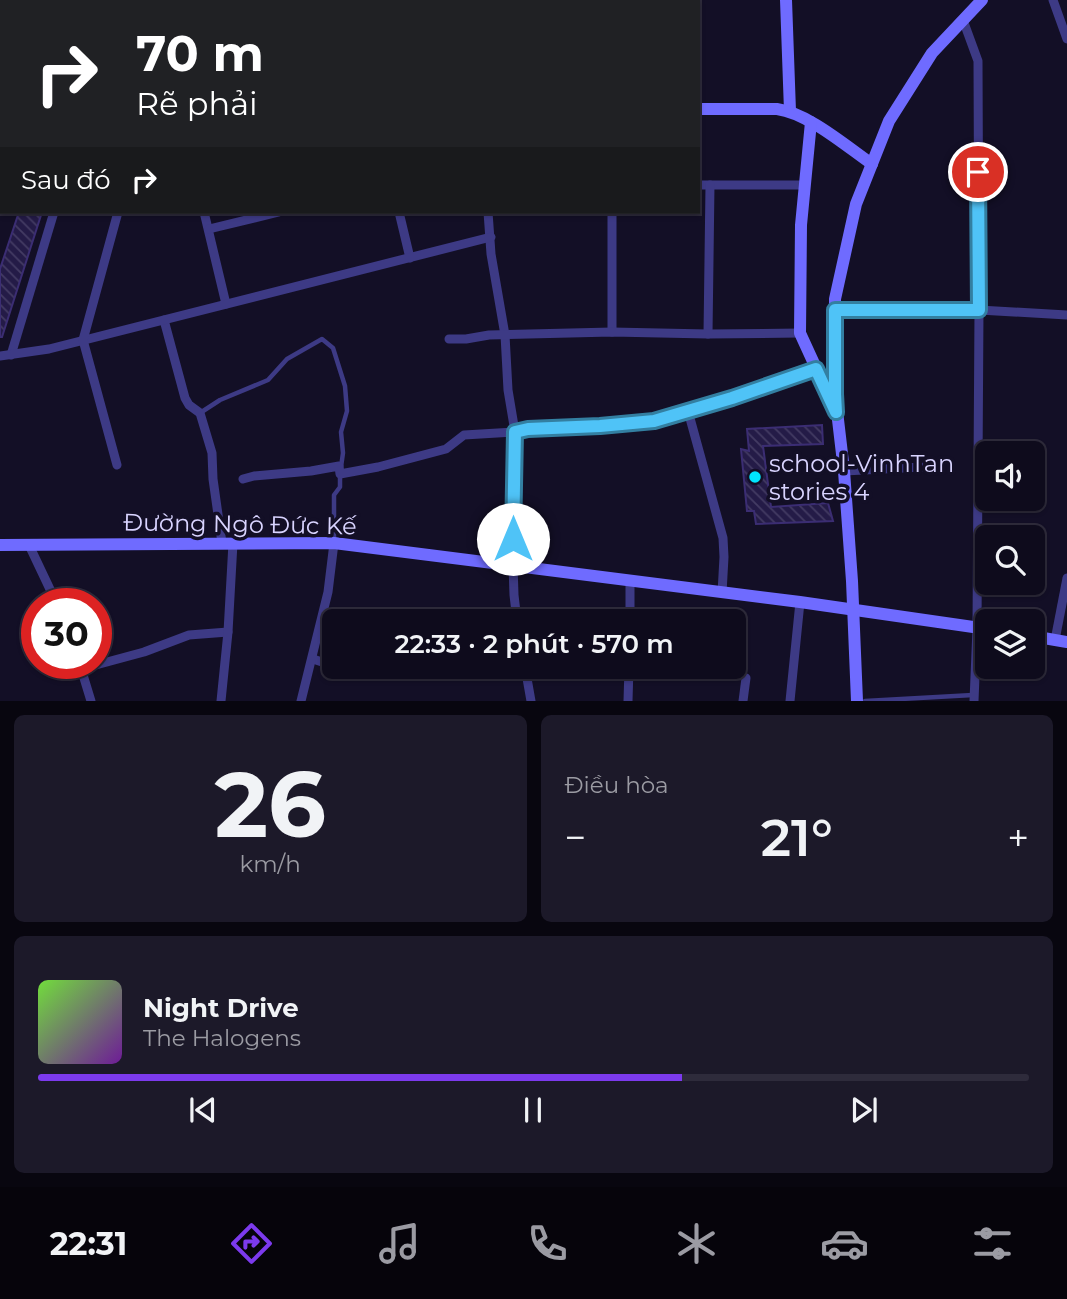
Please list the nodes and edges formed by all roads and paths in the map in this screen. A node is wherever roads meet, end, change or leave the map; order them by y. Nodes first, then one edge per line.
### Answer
1 (786, 0) edge
2 (1053, 0) edge
3 (980, 1) edge
4 (963, 20) junction
5 (1067, 39) edge
6 (700, 109) edge
7 (790, 110) junction
8 (811, 122) junction
9 (872, 164) junction
10 (700, 185) edge
11 (710, 185) junction
12 (805, 185) junction
13 (53, 214) edge
14 (117, 214) edge
15 (205, 214) edge
16 (271, 214) edge
17 (400, 214) edge
18 (488, 214) edge
19 (612, 214) edge
20 (209, 229) junction
21 (491, 237) junction
22 (410, 258) junction
23 (226, 304) junction
24 (835, 310) junction
25 (979, 310) junction
26 (1067, 315) edge
27 (164, 320) junction
28 (612, 332) junction
29 (800, 333) junction
30 (708, 334) junction
31 (506, 335) junction
32 (449, 339) dead end
33 (83, 340) junction
34 (11, 355) junction
35 (0, 356) edge
36 (816, 369) junction
37 (688, 411) junction
38 (836, 412) junction
39 (200, 413) junction
40 (515, 432) junction
41 (117, 465) dead end
42 (923, 467) dead end
43 (844, 471) junction
44 (340, 474) junction
45 (243, 480) dead end
46 (334, 542) junction
47 (228, 543) junction
48 (0, 545) edge
49 (29, 545) junction
50 (513, 565) junction
51 (1067, 578) edge
52 (630, 580) junction
53 (49, 588) edge
54 (722, 593) junction
55 (800, 602) junction
56 (516, 609) edge
57 (629, 609) edge
58 (853, 609) junction
59 (982, 609) edge
60 (975, 628) edge
61 (228, 632) junction
62 (1061, 641) edge
63 (112, 659) edge
64 (313, 659) junction
65 (322, 662) edge
66 (84, 679) edge
67 (527, 679) edge
68 (629, 679) edge
69 (746, 679) edge
70 (976, 679) edge
71 (528, 683) junction
72 (974, 698) edge
73 (90, 701) edge
74 (221, 701) edge
75 (302, 701) edge
76 (531, 701) edge
77 (540, 701) edge
78 (628, 701) edge
79 (743, 701) edge
80 (790, 701) edge
81 (856, 701) edge
82 (865, 701) edge

1 - 7 street
2 - 5 street
3 - 4 street
4 - 9 street
4 - 25 street
6 - 7 street
7 - 8 street
8 - 9 street
8 - 12 street
9 - 24 street
10 - 11 street
11 - 12 street
11 - 30 street
12 - 29 street
13 - 34 street
14 - 33 street
15 - 20 street
16 - 20 street
17 - 22 street
18 - 21 street
19 - 28 street
20 - 23 street
21 - 22 street
21 - 31 street
22 - 23 street
23 - 27 street
24 - 25 street
24 - 38 street
25 - 26 street
25 - 59 street
27 - 33 street
27 - 39 street
28 - 30 street
28 - 31 street
29 - 30 street
29 - 36 street
31 - 32 street
31 - 40 street
33 - 34 street
33 - 41 street
34 - 35 street
36 - 37 street
36 - 38 street
37 - 40 street
37 - 54 street
38 - 43 street
39 - 44 lane
39 - 47 street
40 - 44 street
40 - 50 street
42 - 43 street
43 - 58 street
44 - 45 street
44 - 46 lane
46 - 47 street, Đường Ngô Đức Kế
46 - 50 street, Đường Ngô Đức Kế
46 - 64 street
47 - 49 street, Đường Ngô Đức Kế
47 - 61 street
48 - 49 street, Đường Ngô Đức Kế
49 - 53 street
50 - 52 street, Đường Ngô Đức Kế
50 - 56 street
51 - 62 street
52 - 54 street, Đường Ngô Đức Kế
52 - 57 street
54 - 55 street, Đường Ngô Đức Kế
55 - 58 street, Đường Ngô Đức Kế
55 - 80 street
58 - 60 street, Đường Ngô Đức Kế
58 - 81 street
61 - 63 street
61 - 74 street
64 - 65 street
64 - 75 street
66 - 73 street
67 - 71 street
68 - 78 street
69 - 79 street
70 - 72 street
71 - 76 street
71 - 77 street
72 - 82 lane

